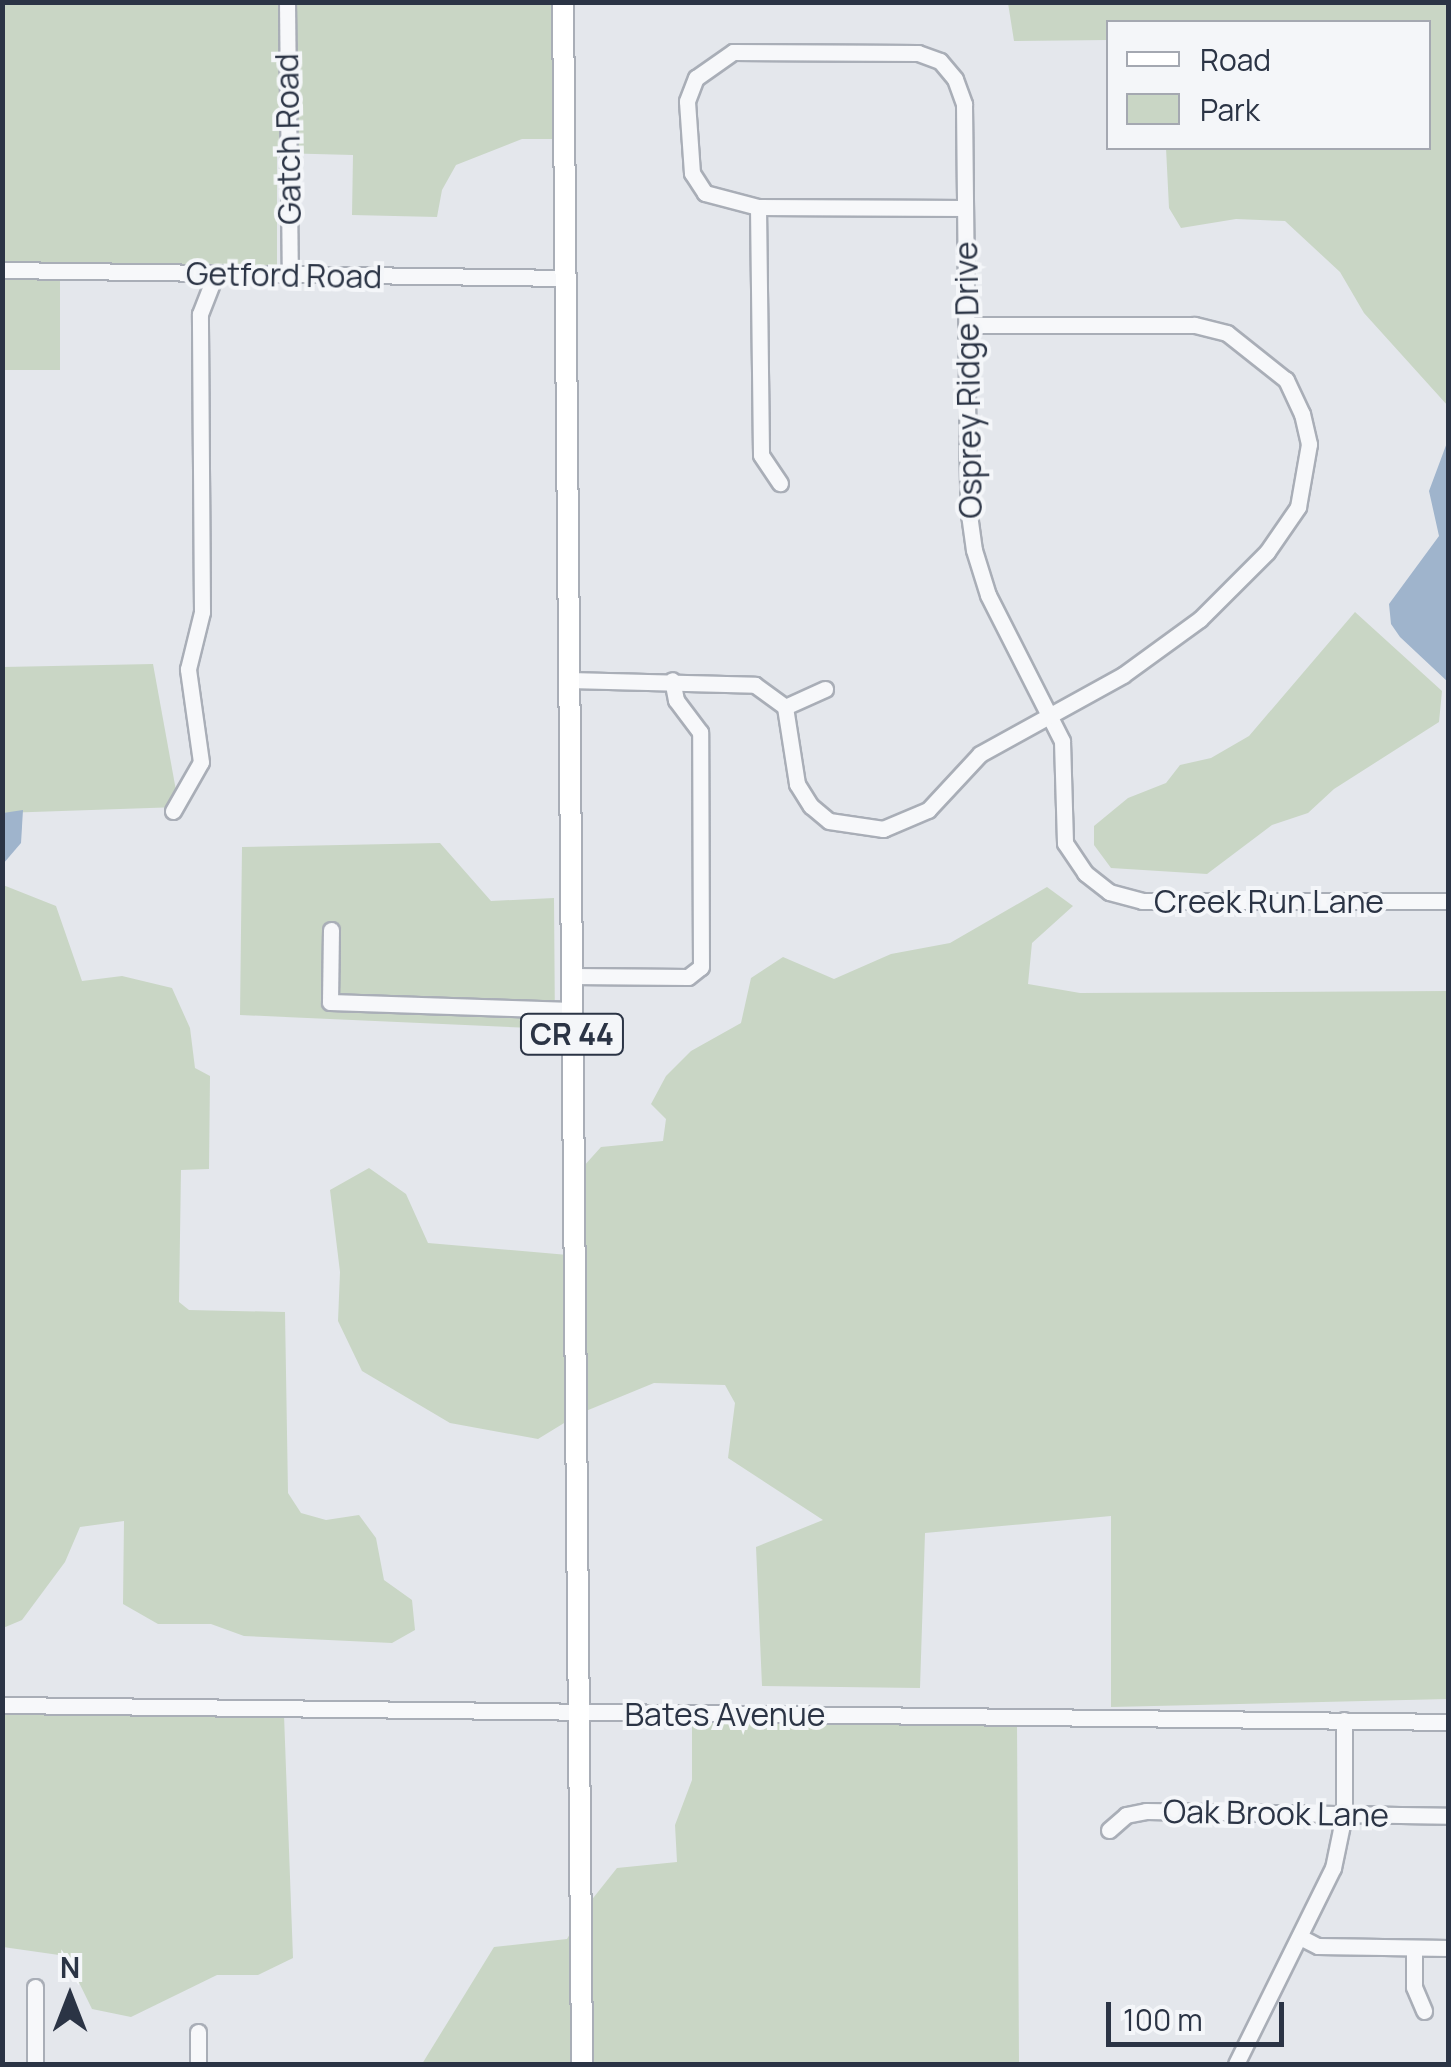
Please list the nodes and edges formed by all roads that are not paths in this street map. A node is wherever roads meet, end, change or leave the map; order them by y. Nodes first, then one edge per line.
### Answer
1 (287, 2) edge
2 (562, 2) edge
3 (758, 207) junction
4 (965, 208) junction
5 (2, 270) edge
6 (216, 273) junction
7 (290, 275) junction
8 (565, 278) junction
9 (966, 325) junction
10 (780, 483) dead end
11 (569, 680) junction
12 (672, 680) junction
13 (825, 689) dead end
14 (785, 707) junction
15 (1052, 715) junction
16 (173, 812) dead end
17 (1448, 901) edge
18 (332, 930) dead end
19 (572, 976) junction
20 (572, 1010) junction
21 (2, 1705) edge
22 (580, 1713) junction
23 (1344, 1720) junction
24 (1448, 1722) edge
25 (1344, 1815) junction
26 (1448, 1816) edge
27 (1109, 1830) dead end
28 (1300, 1937) junction
29 (1414, 1948) junction
30 (1448, 1948) edge
31 (35, 1988) dead end
32 (1424, 2011) dead end
33 (198, 2032) dead end
34 (35, 2064) edge
35 (198, 2064) edge
36 (582, 2064) edge
37 (1236, 2064) edge

1 - 7 street, Gatch Road
2 - 8 main road, CR 44
3 - 4 street, Osprey Ridge Drive
3 - 4 street, Osprey Ridge Drive
3 - 10 street
4 - 9 street, Osprey Ridge Drive
5 - 6 street, Getford Road
6 - 7 street, Getford Road
6 - 16 street
7 - 8 street, Getford Road
8 - 11 main road, CR 44
9 - 15 street, Osprey Ridge Drive
9 - 15 street
11 - 12 street
11 - 19 main road, CR 44
12 - 14 street
12 - 19 street
13 - 14 street
14 - 15 street
15 - 17 street, Creek Run Lane
18 - 20 street
19 - 20 main road, CR 44
20 - 22 main road, CR 44
21 - 22 street, Bates Avenue
22 - 23 street, Bates Avenue
22 - 36 main road, CR 44
23 - 24 street, Bates Avenue
23 - 25 street
25 - 26 street, Oak Brook Lane
25 - 27 street, Oak Brook Lane
25 - 28 street
28 - 29 street
28 - 37 street
29 - 30 street
29 - 32 street
31 - 34 street
33 - 35 street

